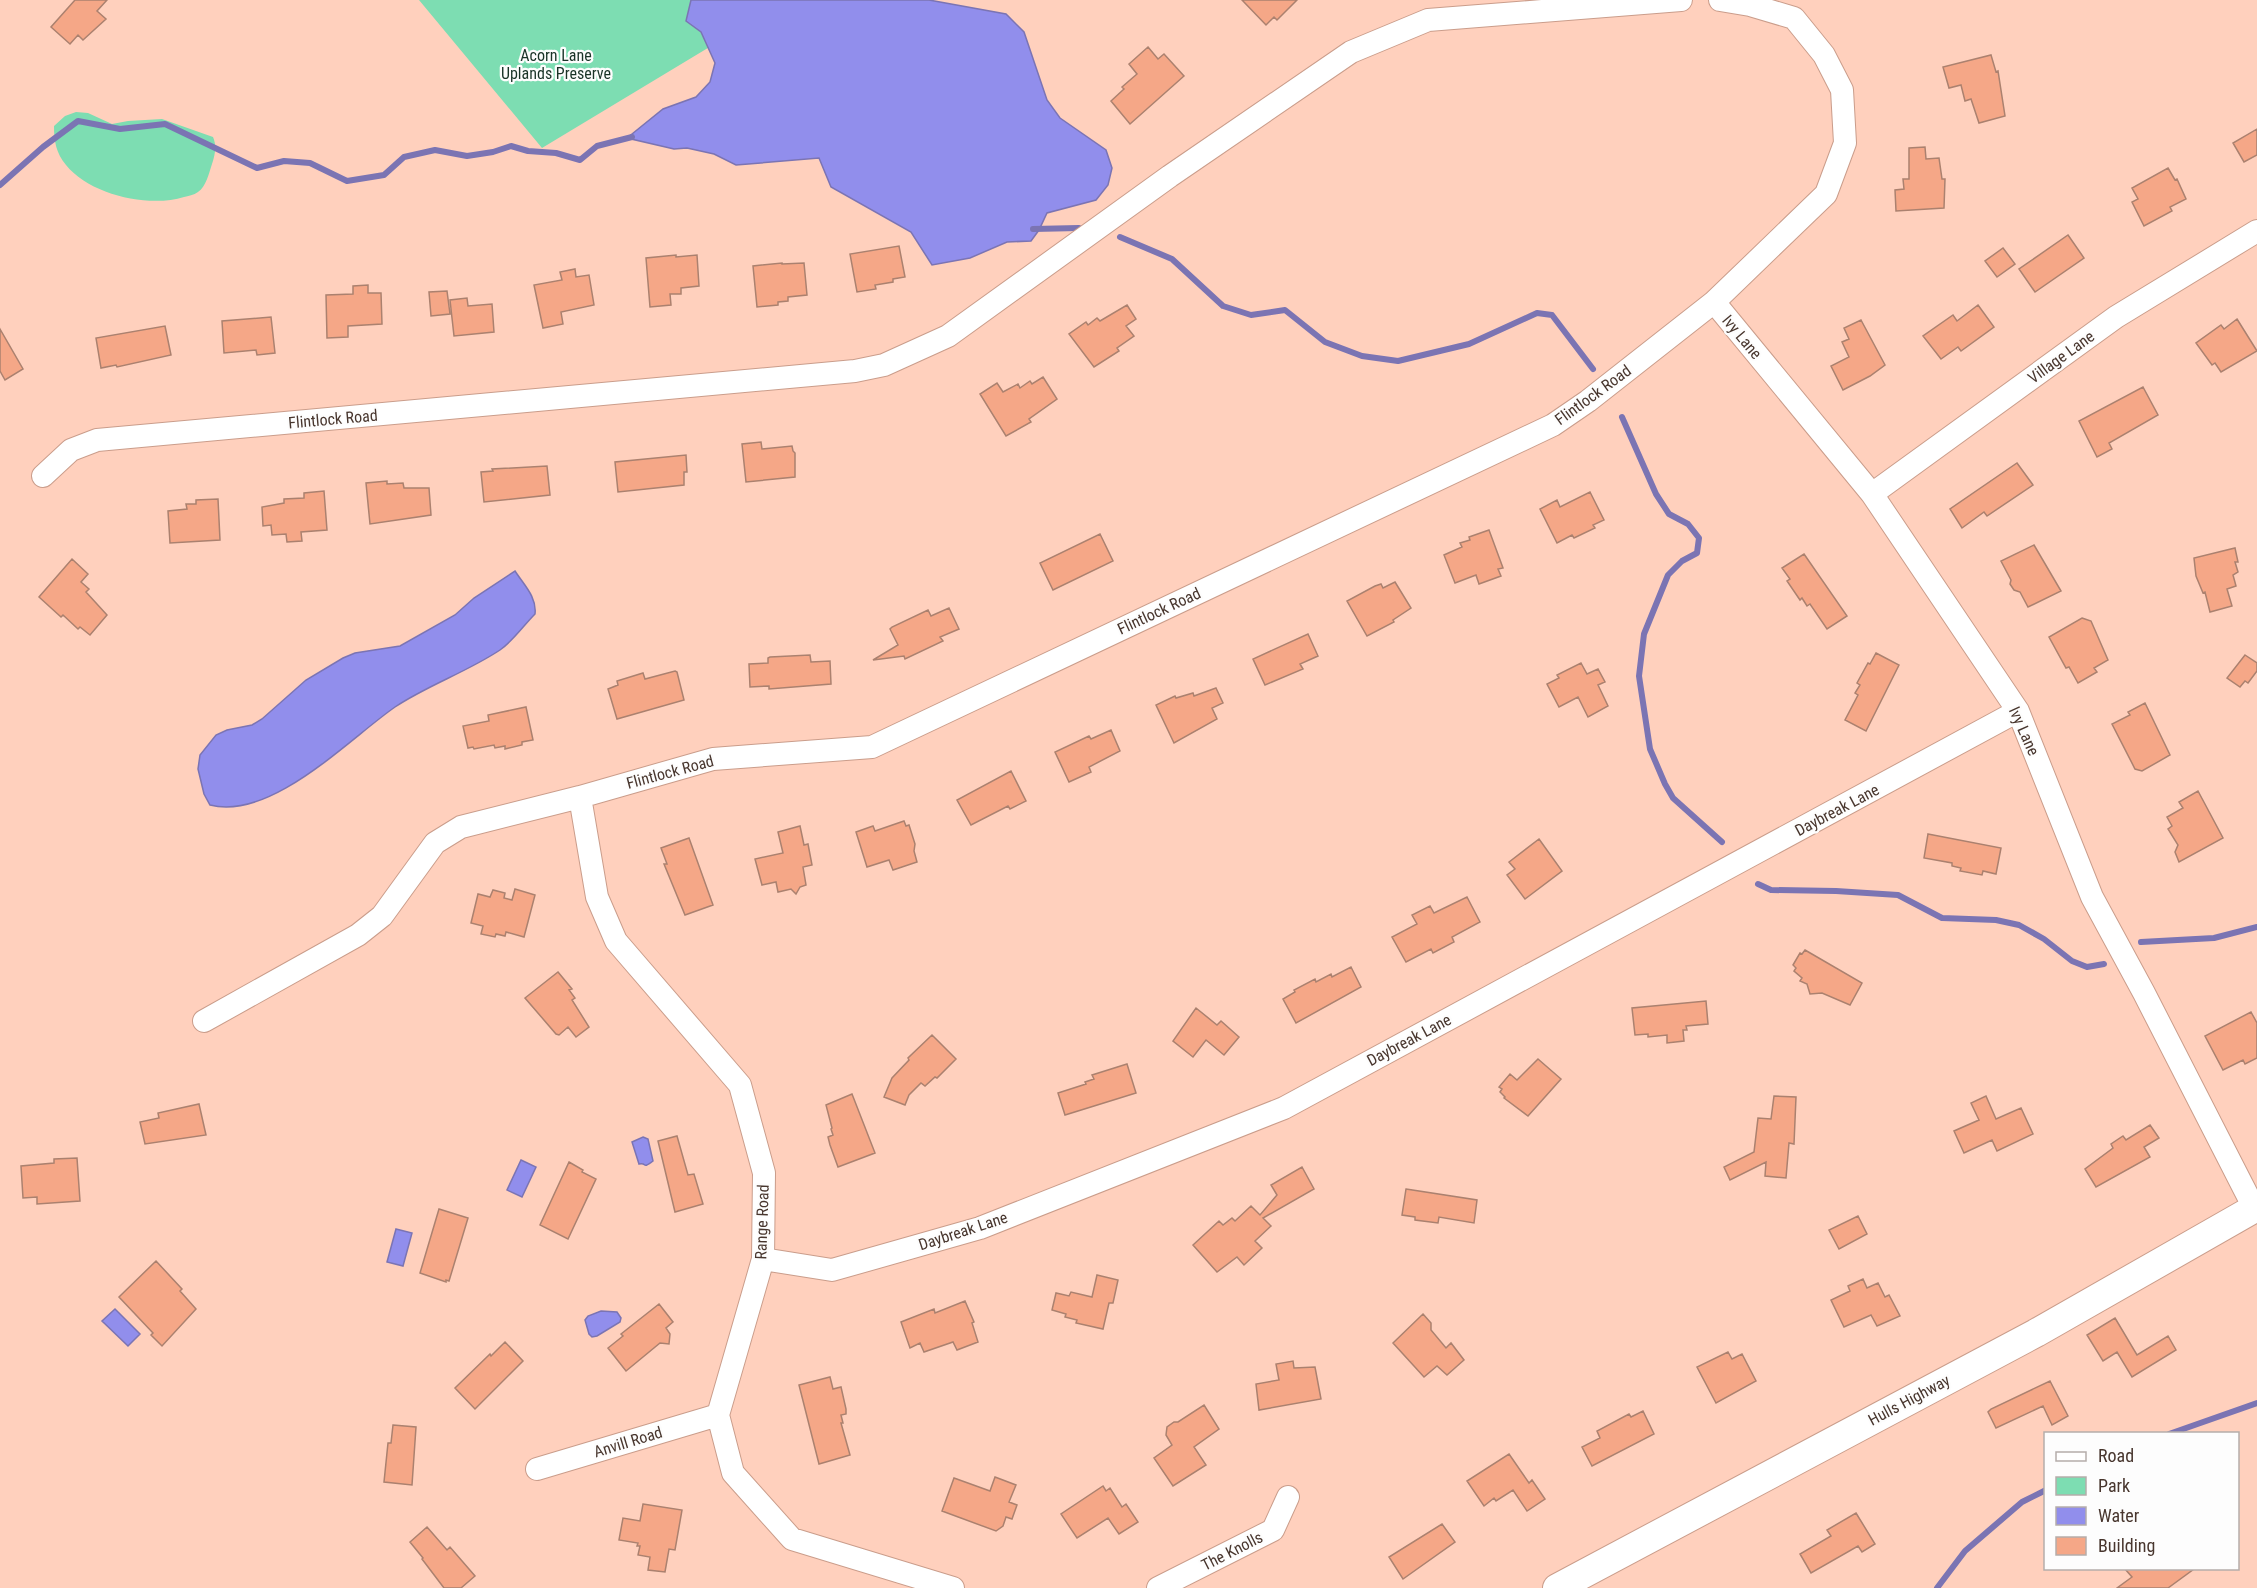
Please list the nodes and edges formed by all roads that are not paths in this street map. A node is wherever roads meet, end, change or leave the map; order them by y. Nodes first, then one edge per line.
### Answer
1 (1681, 0) edge
2 (1720, 0) edge
3 (2257, 231) edge
4 (1714, 302) junction
5 (42, 476) dead end
6 (1872, 494) junction
7 (2018, 711) junction
8 (580, 797) junction
9 (204, 1021) dead end
10 (2256, 1207) edge
11 (763, 1259) junction
12 (718, 1414) junction
13 (537, 1469) dead end
14 (1288, 1497) dead end
15 (953, 1588) edge
16 (1158, 1588) edge
17 (1557, 1588) edge

1 - 5 street, Flintlock Road
2 - 4 street, Flintlock Road
3 - 6 street, Village Lane
4 - 6 street, Ivy Lane
4 - 8 street, Flintlock Road
6 - 7 street, Ivy Lane
7 - 10 street, Ivy Lane
7 - 11 street, Daybreak Lane
8 - 9 street, Flintlock Road
8 - 11 street, Range Road
10 - 17 street, Hulls Highway
11 - 12 street, Range Road
12 - 13 street, Anvill Road
12 - 15 street
14 - 16 street, The Knolls

